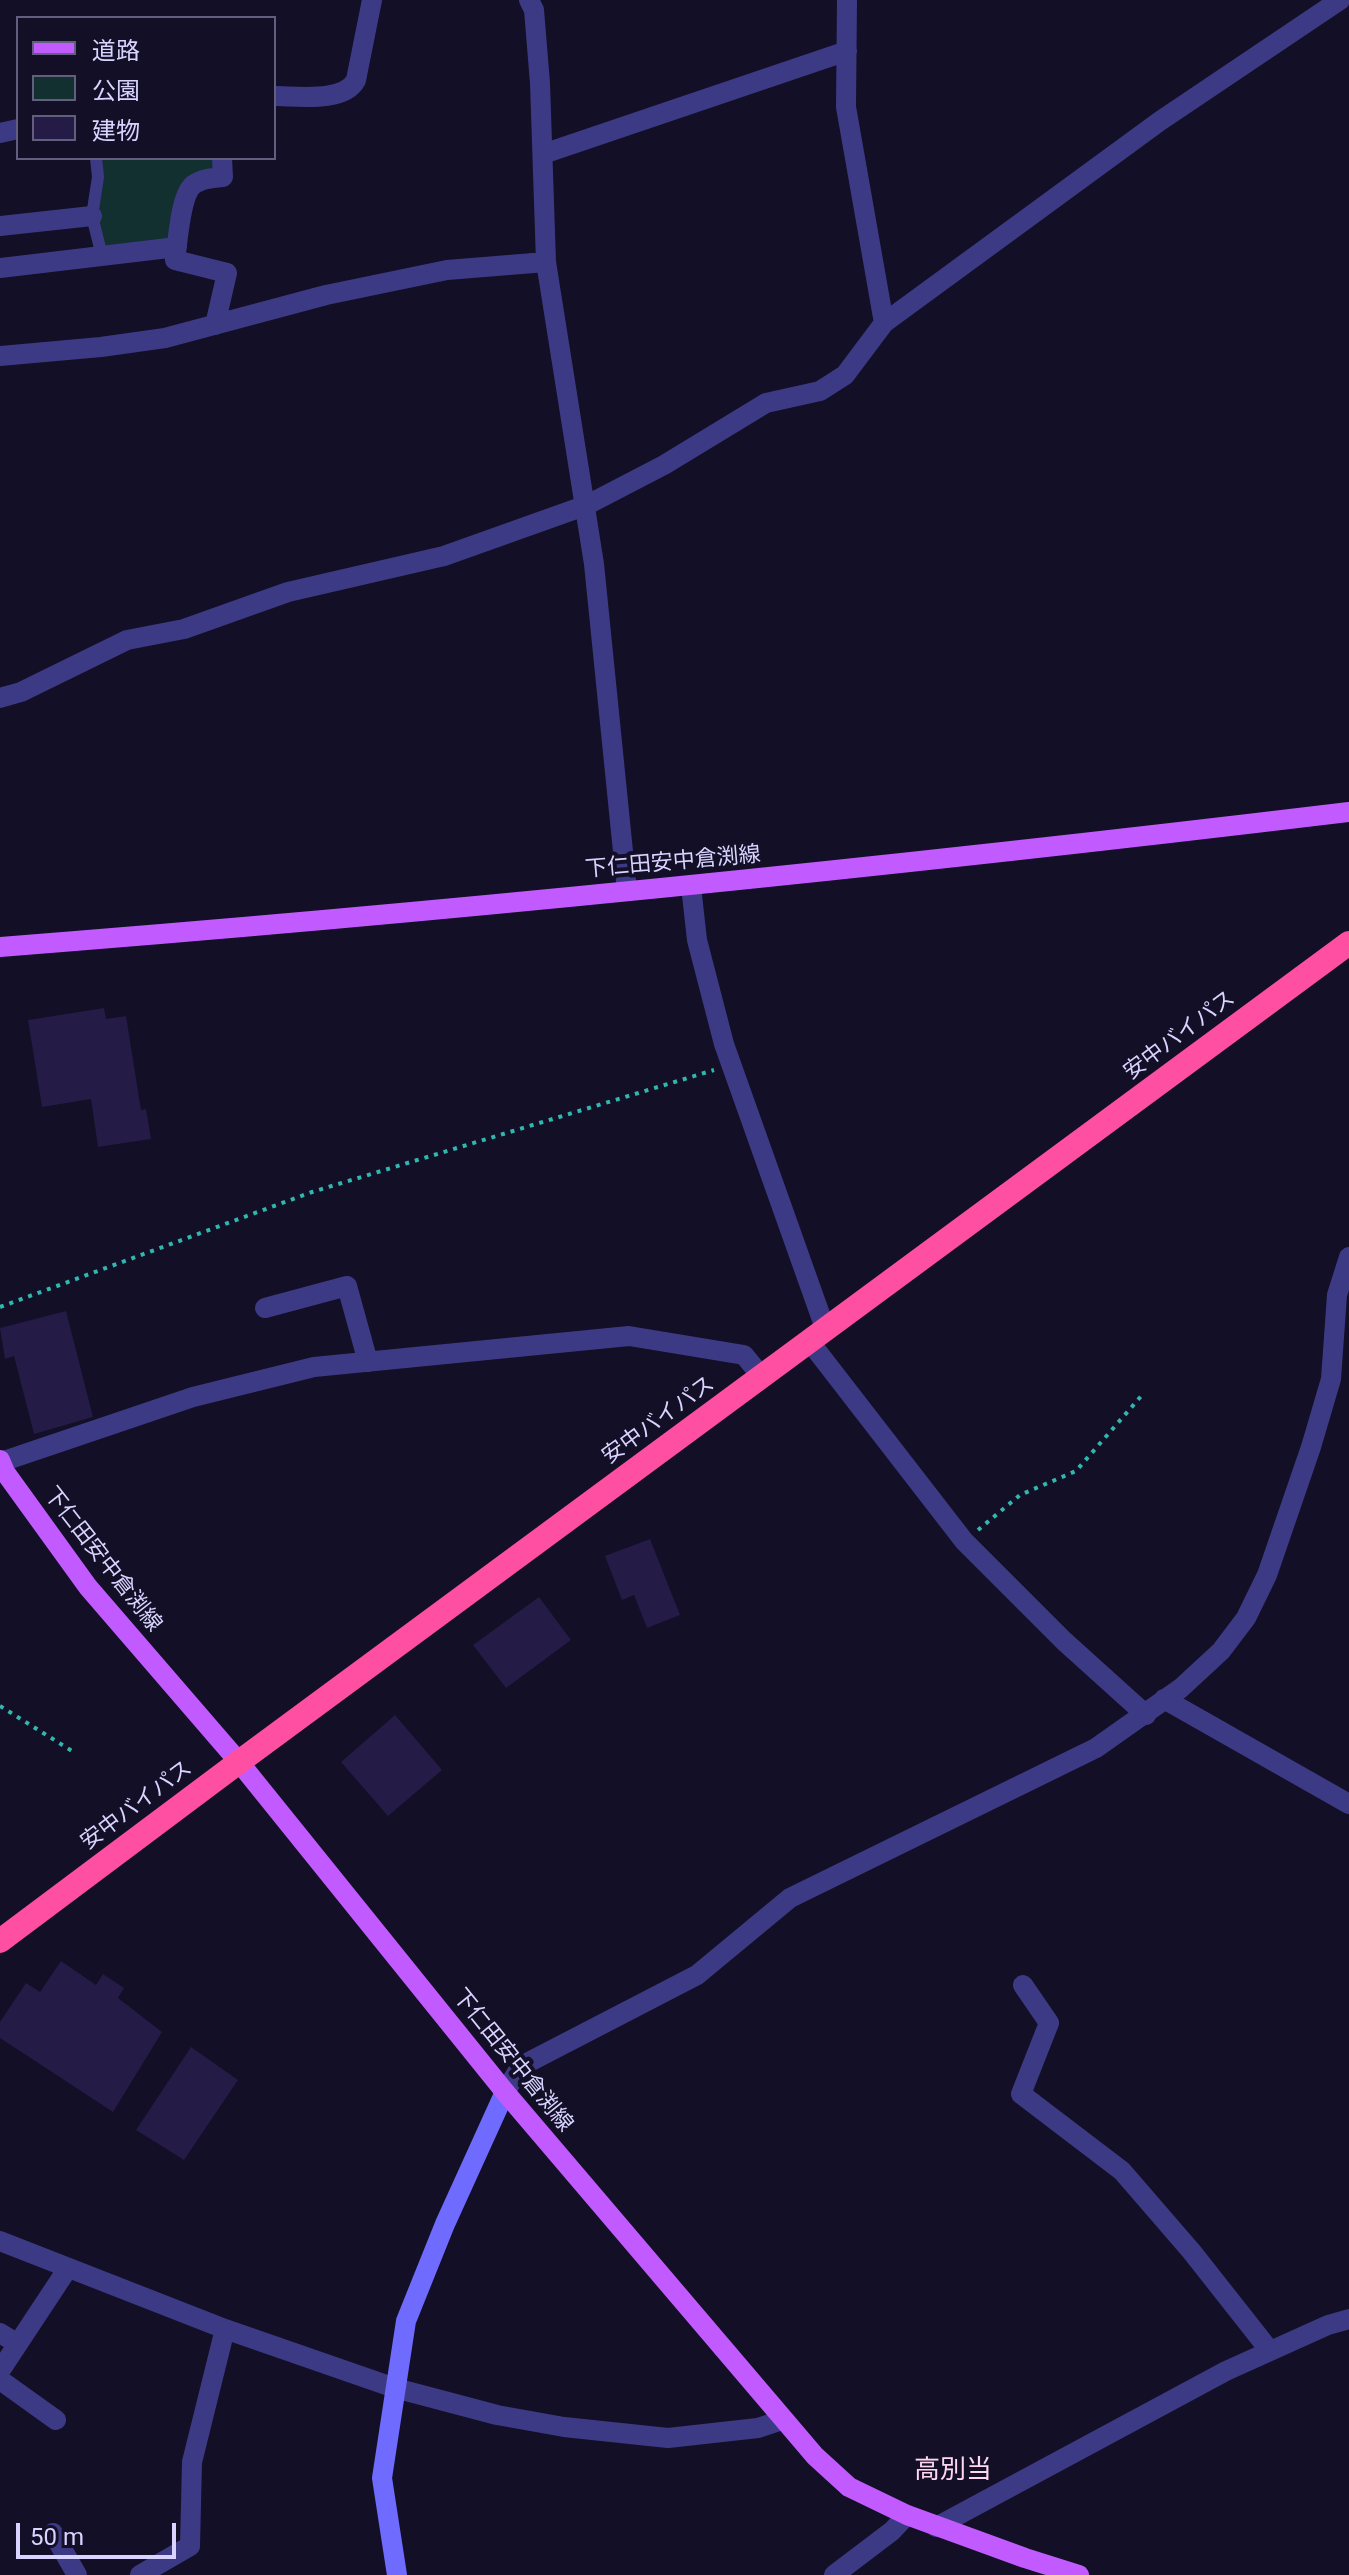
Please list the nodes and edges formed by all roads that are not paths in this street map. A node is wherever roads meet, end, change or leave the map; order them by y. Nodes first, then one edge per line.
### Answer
1 (372, 0) edge
2 (529, 0) edge
3 (847, 0) edge
4 (1340, 0) edge
5 (847, 51) junction
6 (276, 96) edge
7 (543, 154) junction
8 (96, 160) edge
9 (222, 160) edge
10 (92, 216) junction
11 (0, 226) edge
12 (177, 247) junction
13 (102, 256) junction
14 (546, 262) junction
15 (0, 268) edge
16 (884, 323) junction
17 (215, 325) junction
18 (0, 356) edge
19 (587, 505) junction
20 (0, 698) edge
21 (1349, 812) edge
22 (691, 886) junction
23 (627, 891) junction
24 (1349, 943) edge
25 (0, 947) edge
26 (1349, 1257) edge
27 (265, 1308) dead end
28 (818, 1336) junction
29 (368, 1362) junction
30 (762, 1377) junction
31 (0, 1461) edge
32 (1164, 1699) junction
33 (1146, 1715) junction
34 (239, 1762) junction
35 (1349, 1804) edge
36 (0, 1941) edge
37 (1023, 1985) dead end
38 (505, 2092) junction
39 (0, 2241) edge
40 (68, 2268) junction
41 (1349, 2319) edge
42 (225, 2329) junction
43 (9, 2338) edge
44 (1270, 2351) junction
45 (0, 2371) edge
46 (0, 2380) edge
47 (395, 2388) junction
48 (56, 2420) dead end
49 (782, 2420) junction
50 (907, 2515) junction
51 (936, 2527) junction
52 (53, 2533) dead end
53 (77, 2575) edge
54 (140, 2575) edge
55 (397, 2575) edge
56 (834, 2575) edge
57 (1079, 2575) edge

1 - 6 street
2 - 7 street
3 - 5 street
4 - 16 street
5 - 7 street
5 - 16 street
7 - 14 street
8 - 10 lane
9 - 12 street
10 - 11 street
10 - 13 lane
12 - 13 street
12 - 17 street
13 - 15 street
14 - 17 street
14 - 19 street
16 - 19 street
17 - 18 street
19 - 20 street
19 - 23 street
21 - 22 main road, 下仁田安中倉渕線
22 - 23 main road, 下仁田安中倉渕線
22 - 28 street
23 - 25 main road, 下仁田安中倉渕線
24 - 28 highway, 安中バイパス
26 - 32 street
27 - 29 street
28 - 30 highway, 安中バイパス
28 - 33 street
29 - 30 street
29 - 31 street
30 - 34 highway, 安中バイパス
31 - 34 main road, 下仁田安中倉渕線
32 - 33 street
32 - 35 street
33 - 38 street
34 - 36 highway, 安中バイパス
34 - 38 main road, 下仁田安中倉渕線
37 - 44 street
38 - 47 street
38 - 49 main road, 下仁田安中倉渕線
39 - 40 street
40 - 42 street
40 - 43 street
41 - 44 street
42 - 47 street
42 - 54 street
43 - 45 street
44 - 51 street
46 - 48 street
47 - 49 street
47 - 55 street
49 - 50 main road, 下仁田安中倉渕線
50 - 51 main road, 下仁田安中倉渕線
50 - 56 street
51 - 57 main road, 下仁田安中倉渕線
52 - 53 street

